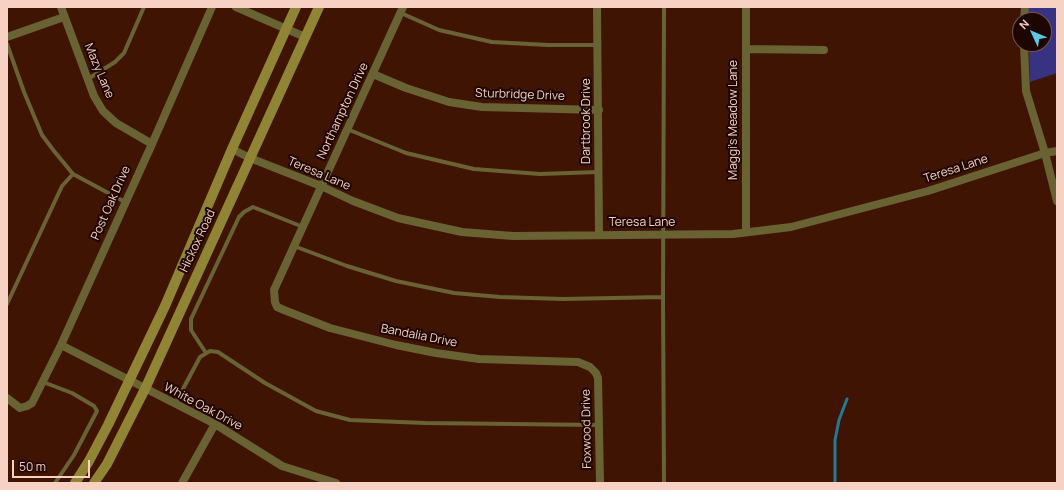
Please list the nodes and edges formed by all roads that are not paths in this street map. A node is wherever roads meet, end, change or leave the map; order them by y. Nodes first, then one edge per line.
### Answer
1 (61, 7) edge
2 (144, 7) edge
3 (212, 7) edge
4 (236, 7) edge
5 (296, 7) edge
6 (319, 7) edge
7 (597, 7) edge
8 (664, 7) edge
9 (746, 7) edge
10 (402, 10) edge
11 (64, 17) junction
12 (286, 28) junction
13 (305, 37) junction
14 (7, 38) edge
15 (7, 44) edge
16 (598, 45) junction
17 (746, 49) junction
18 (824, 50) dead end
19 (1024, 52) edge
20 (373, 74) junction
21 (88, 80) junction
22 (599, 110) junction
23 (347, 129) junction
24 (152, 144) junction
25 (232, 149) junction
26 (1057, 151) edge
27 (1045, 153) junction
28 (250, 158) junction
29 (599, 172) junction
30 (73, 174) junction
31 (321, 186) junction
32 (1057, 200) edge
33 (125, 202) junction
34 (303, 227) junction
35 (746, 232) junction
36 (599, 234) junction
37 (664, 235) junction
38 (294, 246) junction
39 (274, 290) joint
40 (663, 297) junction
41 (7, 304) edge
42 (61, 345) junction
43 (206, 353) junction
44 (578, 362) joint
45 (129, 381) junction
46 (43, 382) junction
47 (145, 389) junction
48 (7, 398) edge
49 (175, 404) junction
50 (215, 424) junction
51 (599, 425) junction
52 (185, 482) edge
53 (54, 483) edge
54 (75, 483) edge
55 (94, 483) edge
56 (336, 483) edge
57 (600, 483) edge
58 (664, 483) edge

1 - 11 street, Mazy Lane
2 - 21 lane
3 - 24 street, Post Oak Drive
4 - 12 street
5 - 12 street, Hickox Road
6 - 13 street, Hickox Road
7 - 16 street, Dartbrook Drive
8 - 37 lane
9 - 17 street, Maggi's Meadow Lane
10 - 16 lane
10 - 20 street, Northampton Drive
11 - 14 street
11 - 21 street, Mazy Lane
12 - 13 street
12 - 25 street, Hickox Road
13 - 28 street, Hickox Road
15 - 30 lane
16 - 22 street, Dartbrook Drive
17 - 18 street
17 - 35 street, Maggi's Meadow Lane
19 - 27 street
20 - 22 street, Sturbridge Drive
20 - 23 street, Northampton Drive
21 - 24 street, Mazy Lane
22 - 29 street, Dartbrook Drive
23 - 29 lane
23 - 31 street, Northampton Drive
24 - 33 street, Post Oak Drive
25 - 28 street, Teresa Lane
25 - 45 street, Hickox Road
26 - 27 street, Teresa Lane
27 - 32 street
27 - 35 street, Teresa Lane
28 - 31 street, Teresa Lane
28 - 47 street, Hickox Road
29 - 36 street, Dartbrook Drive
30 - 33 lane
30 - 41 lane
31 - 34 street, Northampton Drive
31 - 36 street, Teresa Lane
33 - 42 street, Post Oak Drive
34 - 38 street, Northampton Drive
34 - 43 lane
35 - 37 street, Teresa Lane
36 - 37 street, Teresa Lane
37 - 40 lane
38 - 39 street, Northampton Drive
38 - 40 lane
39 - 44 street, Bandalia Drive
40 - 58 lane
42 - 45 street, White Oak Drive
42 - 46 street, Post Oak Drive
43 - 49 lane
43 - 51 lane
44 - 51 street, Foxwood Drive
45 - 47 street, White Oak Drive
45 - 54 street, Hickox Road
46 - 48 street, Post Oak Drive
46 - 53 lane
47 - 49 street, White Oak Drive
47 - 55 street, Hickox Road
49 - 50 street, White Oak Drive
50 - 52 street
50 - 56 street, White Oak Drive
51 - 57 street, Foxwood Drive

